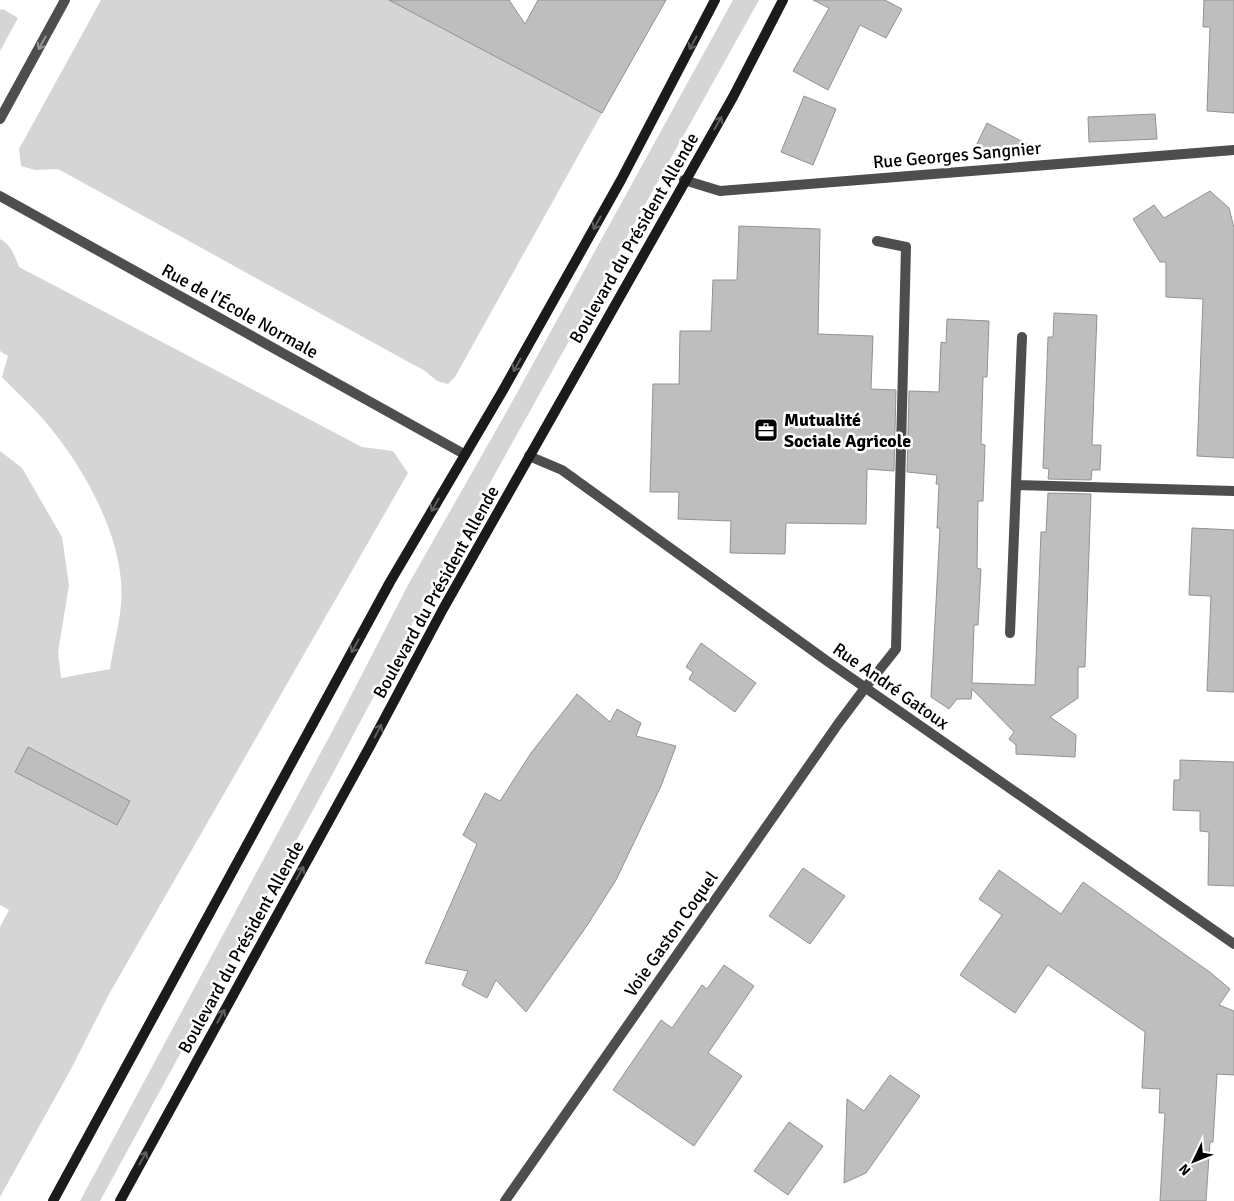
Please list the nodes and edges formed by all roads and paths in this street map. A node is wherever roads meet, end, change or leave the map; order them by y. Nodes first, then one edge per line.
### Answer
1 (65, 0) edge
2 (715, 0) edge
3 (784, 0) edge
4 (0, 119) edge
5 (1234, 150) edge
6 (684, 180) junction
7 (0, 196) edge
8 (877, 241) dead end
9 (1022, 337) dead end
10 (464, 454) junction
11 (529, 456) junction
12 (1016, 485) junction
13 (1234, 491) edge
14 (1010, 633) dead end
15 (865, 688) junction
16 (1234, 944) edge
17 (53, 1201) edge
18 (120, 1201) edge
19 (505, 1201) edge

1 -> 4 street
2 -> 10 main road
6 -> 3 main road, Boulevard du Président Allende
5 - 6 street, Rue Georges Sangnier
6 - 11 main road, Boulevard du Président Allende
7 - 10 street, Rue de l'École Normale
8 - 15 street, Voie Gaston Coquel
9 - 12 street
10 -> 17 main road
11 - 15 street, Rue André Gatoux
18 -> 11 main road, Boulevard du Président Allende
12 - 13 street
12 - 14 street
15 - 16 street, Rue André Gatoux
15 - 19 street, Voie Gaston Coquel

